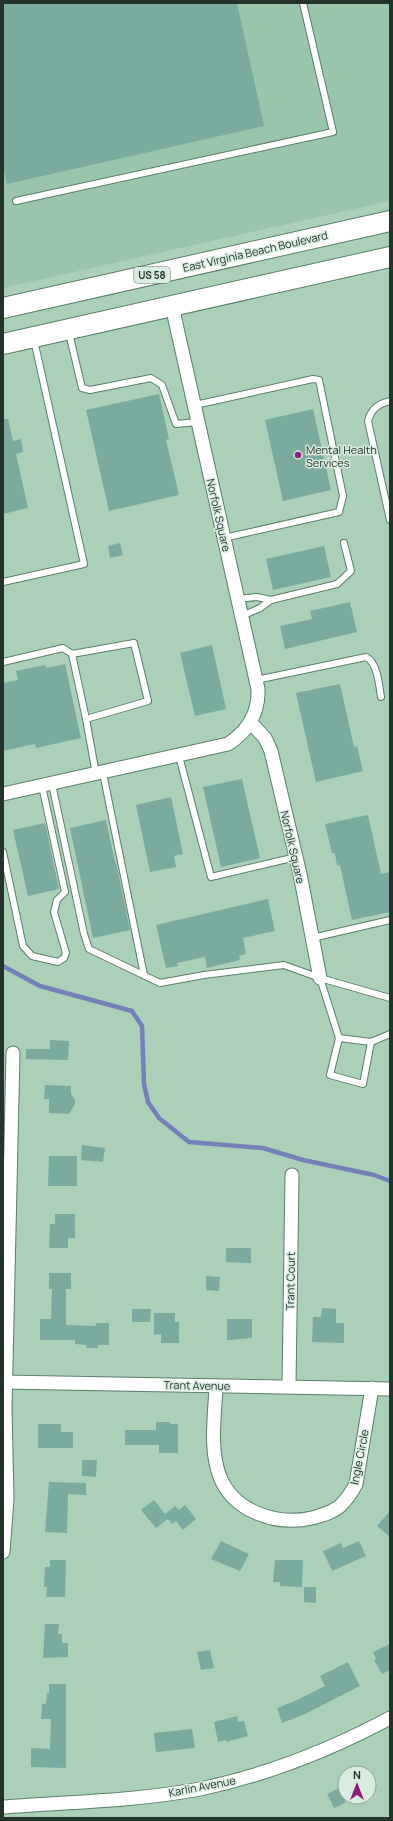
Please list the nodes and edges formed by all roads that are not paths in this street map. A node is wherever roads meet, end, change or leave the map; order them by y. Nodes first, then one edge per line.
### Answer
1 (303, 3) edge
2 (16, 201) dead end
3 (390, 221) edge
4 (390, 257) edge
5 (172, 306) junction
6 (3, 308) edge
7 (69, 329) junction
8 (33, 337) junction
9 (3, 344) edge
10 (390, 401) edge
11 (194, 405) junction
12 (198, 422) junction
13 (390, 520) edge
14 (224, 538) junction
15 (344, 543) dead end
16 (3, 582) edge
17 (238, 599) junction
18 (271, 600) junction
19 (242, 616) junction
20 (72, 654) junction
21 (3, 662) edge
22 (256, 680) junction
23 (381, 698) dead end
24 (86, 719) junction
25 (251, 723) junction
26 (179, 756) junction
27 (100, 774) junction
28 (47, 785) junction
29 (3, 794) edge
30 (3, 852) edge
31 (296, 857) junction
32 (390, 920) edge
33 (312, 938) junction
34 (144, 975) junction
35 (320, 978) junction
36 (390, 998) edge
37 (390, 1034) edge
38 (339, 1038) junction
39 (371, 1042) junction
40 (13, 1053) dead end
41 (292, 1175) dead end
42 (4, 1382) edge
43 (216, 1386) junction
44 (289, 1386) junction
45 (372, 1388) junction
46 (390, 1389) edge
47 (3, 1552) edge
48 (390, 1718) edge
49 (3, 1807) edge

1 - 2 lane
3 - 6 main road, East Virginia Beach Boulevard / US 58
4 - 5 main road
5 - 7 main road
5 - 11 street, Norfolk Square
7 - 8 main road
7 - 12 lane
8 - 9 main road
8 - 16 lane
10 - 13 lane
11 - 12 street, Norfolk Square
11 - 14 lane
12 - 14 street, Norfolk Square
14 - 17 street, Norfolk Square
15 - 18 lane
17 - 18 lane
17 - 19 street, Norfolk Square
18 - 19 lane
19 - 22 street, Norfolk Square
20 - 21 lane
20 - 24 lane
20 - 24 lane
22 - 23 lane
22 - 25 street, Norfolk Square
24 - 27 lane
25 - 26 street, Norfolk Square
25 - 31 street, Norfolk Square
26 - 27 street, Norfolk Square
26 - 31 lane
27 - 28 street, Norfolk Square
27 - 34 lane
28 - 29 street, Norfolk Square
28 - 30 lane
28 - 34 lane
31 - 33 street, Norfolk Square
32 - 33 lane
33 - 35 street, Norfolk Square
34 - 35 lane
35 - 36 lane
35 - 38 lane
37 - 39 lane
38 - 39 lane
38 - 39 lane
40 - 42 street
41 - 44 street, Trant Court
42 - 43 street, Trant Avenue
42 - 47 street
43 - 44 street, Trant Avenue
43 - 45 street, Ingle Circle
44 - 45 street, Trant Avenue
45 - 46 street, Trant Avenue
48 - 49 street, Karlin Avenue

